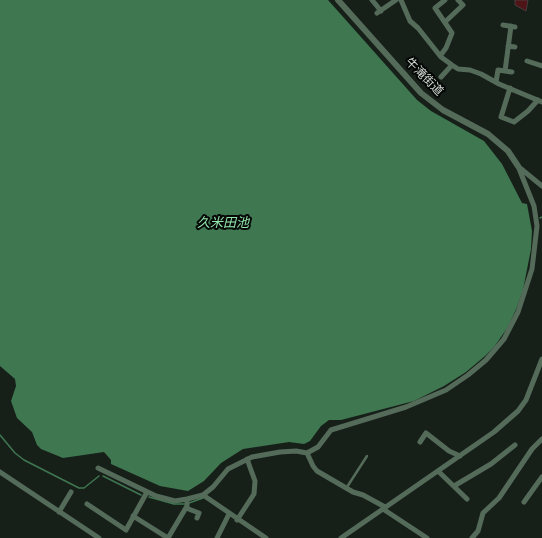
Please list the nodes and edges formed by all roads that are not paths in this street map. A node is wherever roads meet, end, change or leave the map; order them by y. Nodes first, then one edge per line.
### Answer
1 (338, 0) edge
2 (372, 0) edge
3 (396, 0) edge
4 (401, 0) edge
5 (445, 0) edge
6 (458, 0) edge
7 (445, 22) junction
8 (503, 25) dead end
9 (508, 46) junction
10 (515, 47) dead end
11 (440, 56) junction
12 (527, 61) dead end
13 (452, 65) junction
14 (542, 66) edge
15 (504, 71) junction
16 (512, 72) dead end
17 (441, 77) dead end
18 (496, 82) junction
19 (510, 88) junction
20 (540, 101) edge
21 (518, 166) junction
22 (542, 186) edge
23 (542, 359) edge
24 (542, 439) edge
25 (420, 442) dead end
26 (515, 445) dead end
27 (307, 453) junction
28 (368, 456) dead end
29 (460, 456) junction
30 (247, 459) junction
31 (98, 468) dead end
32 (438, 471) junction
33 (1, 474) edge
34 (542, 477) edge
35 (454, 486) junction
36 (346, 488) junction
37 (71, 492) dead end
38 (147, 492) junction
39 (203, 494) junction
40 (187, 499) junction
41 (467, 499) dead end
42 (524, 502) dead end
43 (87, 504) dead end
44 (186, 508) junction
45 (384, 508) junction
46 (59, 512) junction
47 (229, 514) junction
48 (133, 516) junction
49 (197, 518) dead end
50 (237, 520) junction
51 (345, 537) edge
52 (99, 538) edge
53 (168, 538) edge
54 (216, 538) edge
55 (266, 538) edge
56 (427, 538) edge
57 (472, 538) edge

1 - 21 street, 牛滝街道
2 - 3 street
4 - 11 street
5 - 7 street
6 - 7 street
7 - 11 street
8 - 9 street
9 - 10 street
9 - 15 street
11 - 13 street
12 - 14 street
13 - 17 street
13 - 18 street
15 - 16 street
15 - 18 street
18 - 19 street
19 - 20 street
19 - 20 street
21 - 22 street, 牛滝街道
21 - 27 street
23 - 29 street
24 - 57 street
25 - 29 street
26 - 35 street
27 - 30 street
27 - 36 street
28 - 36 lane
29 - 32 street
30 - 39 street
30 - 50 street
31 - 38 street
32 - 35 street
32 - 45 street
33 - 46 street
34 - 42 street
35 - 41 street
36 - 45 street
37 - 46 street
38 - 40 street
38 - 48 street
39 - 40 street
39 - 47 street
40 - 44 street
43 - 48 street
44 - 49 street
44 - 53 street
45 - 51 street
45 - 56 street
46 - 52 street
47 - 50 street
47 - 54 street
48 - 53 street
50 - 55 street

